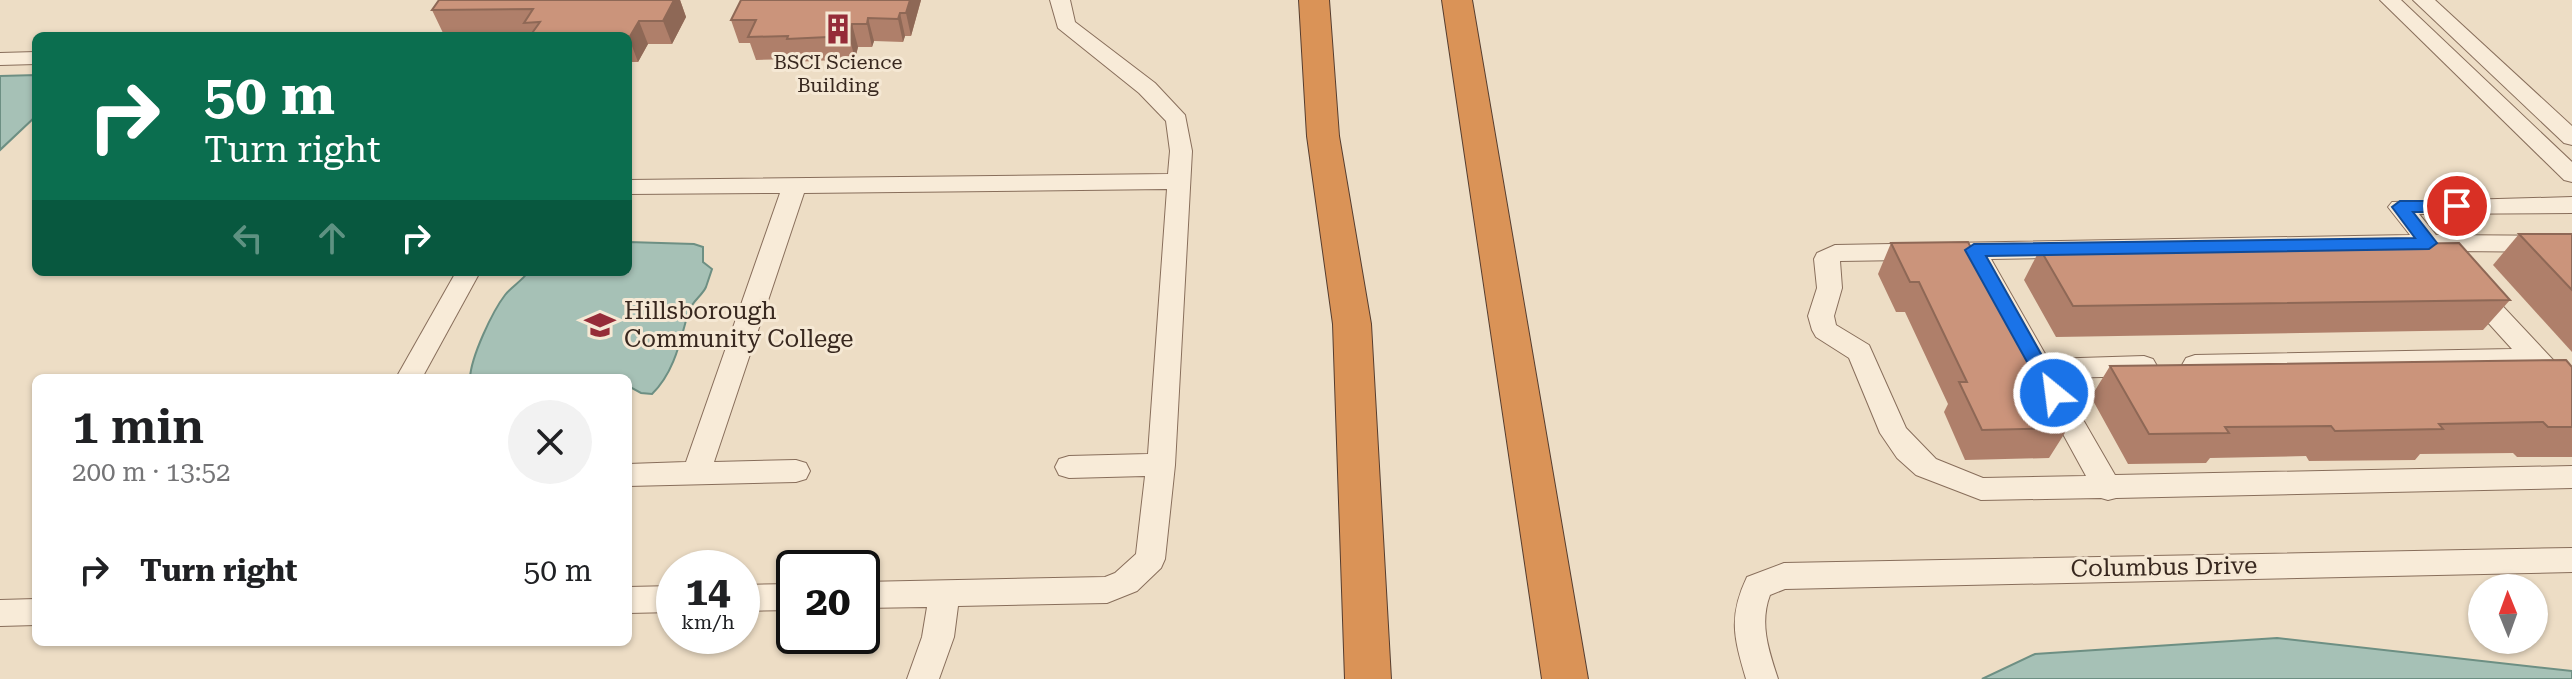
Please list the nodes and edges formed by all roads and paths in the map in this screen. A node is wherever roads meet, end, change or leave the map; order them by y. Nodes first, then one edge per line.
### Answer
1 (1060, 0) edge
2 (1314, 0) edge
3 (1457, 0) edge
4 (2390, 0) edge
5 (2423, 0) edge
6 (32, 58) edge
7 (0, 59) edge
8 (2562, 120) edge
9 (2572, 138) edge
10 (2572, 175) edge
11 (1179, 181) junction
12 (795, 184) junction
13 (632, 187) edge
14 (2572, 205) edge
15 (2429, 243) junction
16 (2572, 244) edge
17 (1974, 250) junction
18 (466, 276) edge
19 (2535, 358) junction
20 (2040, 369) junction
21 (411, 374) edge
22 (2572, 397) edge
23 (1161, 465) junction
24 (1069, 467) dead end
25 (796, 471) dead end
26 (696, 473) junction
27 (632, 475) edge
28 (2572, 477) edge
29 (2108, 489) junction
30 (2572, 560) edge
31 (945, 593) junction
32 (880, 595) edge
33 (656, 599) edge
34 (632, 600) edge
35 (32, 612) edge
36 (0, 613) edge
37 (923, 679) edge
38 (1368, 679) edge
39 (1565, 679) edge
40 (1762, 679) edge

1 - 11 street
2 - 38 highway
3 - 39 highway
4 - 10 street
5 - 8 street
6 - 7 street
8 - 9 street
11 - 12 street
11 - 23 street
12 - 13 street
12 - 26 street
14 - 15 street
15 - 16 street
15 - 17 street
15 - 19 street
17 - 20 street
17 - 29 street
18 - 21 street
19 - 20 street
19 - 22 street
20 - 29 street
23 - 24 street
23 - 31 street
25 - 26 street
26 - 27 street
28 - 29 street
30 - 40 street, Columbus Drive
31 - 32 street
31 - 37 street
33 - 34 street
35 - 36 street

